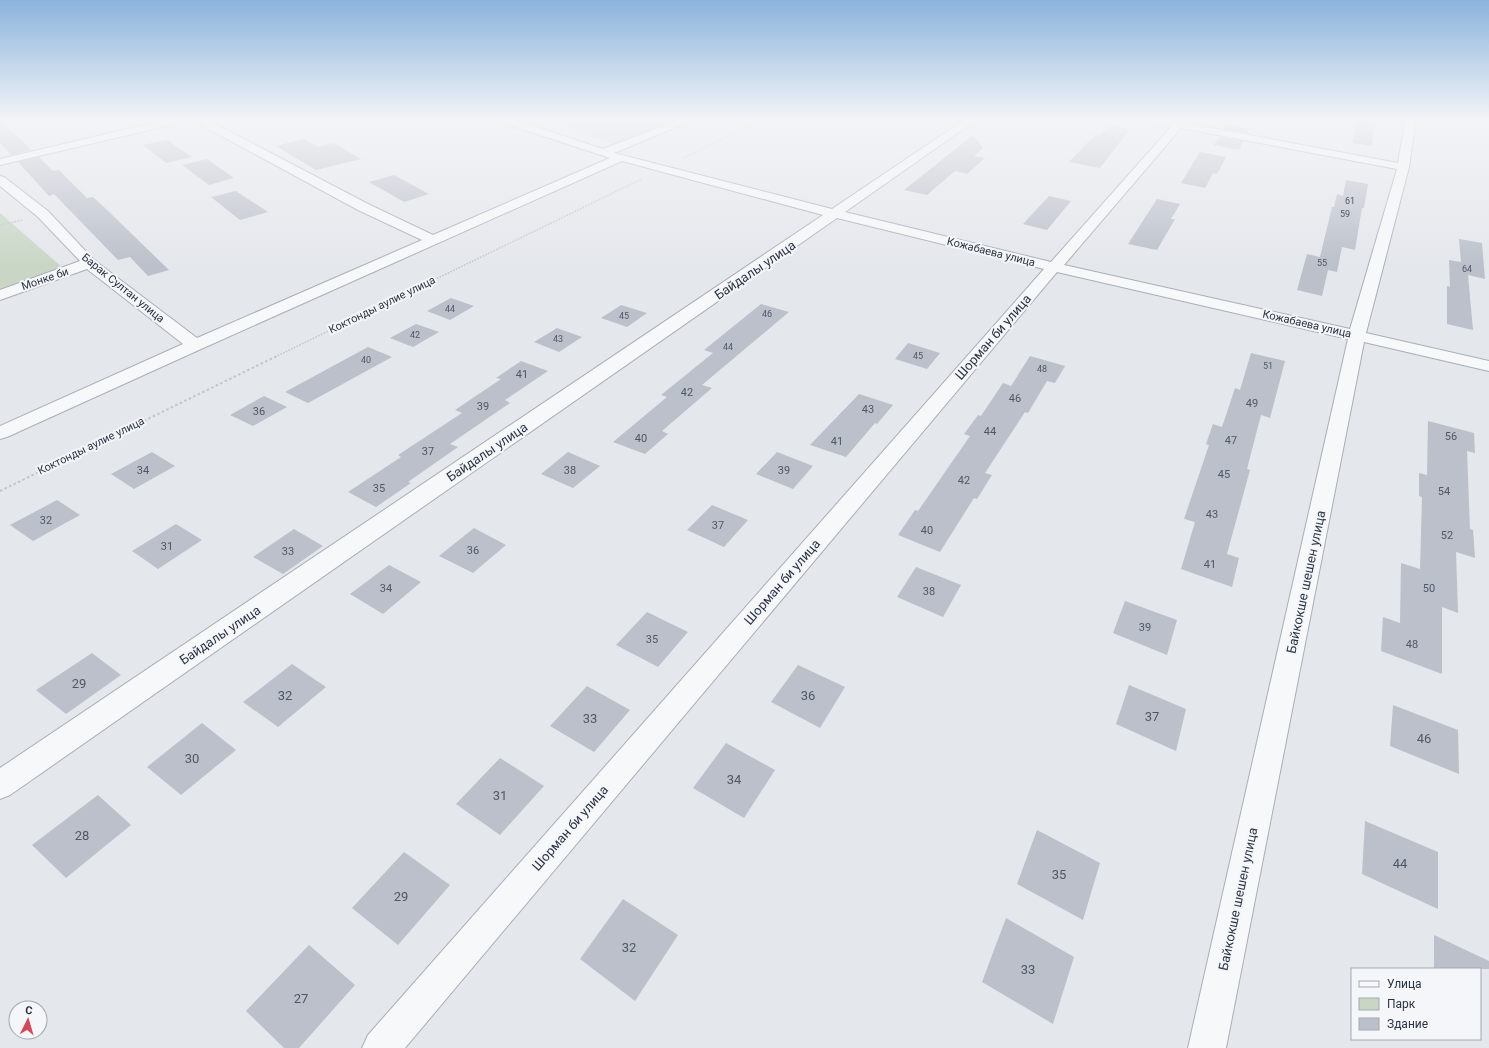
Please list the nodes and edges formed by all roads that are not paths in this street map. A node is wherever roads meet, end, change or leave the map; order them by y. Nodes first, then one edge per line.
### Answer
1 (287, 167) edge
2 (600, 167) edge
3 (650, 167) edge
4 (904, 167) edge
5 (1142, 167) edge
6 (1403, 167) edge
7 (0, 180) edge
8 (836, 214) junction
9 (433, 240) junction
10 (89, 263) junction
11 (1054, 267) junction
12 (0, 294) edge
13 (1357, 336) junction
14 (195, 345) junction
15 (1489, 366) edge
16 (0, 433) edge
17 (0, 785) edge
18 (381, 1048) edge
19 (1207, 1048) edge

1 - 9 street
2 - 9 street
3 - 8 street, Кожабаева улица
4 - 8 street, Байдалы улица
5 - 11 street, Шорман би улица
6 - 13 street, Байкокше шешен улица
7 - 10 street, Барак Султан улица
8 - 11 street, Кожабаева улица
8 - 17 street, Байдалы улица
9 - 14 street
10 - 12 street, Монке би
10 - 14 street, Барак Султан улица
11 - 13 street, Кожабаева улица
11 - 18 street, Шорман би улица
13 - 15 street, Кожабаева улица
13 - 19 street, Байкокше шешен улица
14 - 16 street

